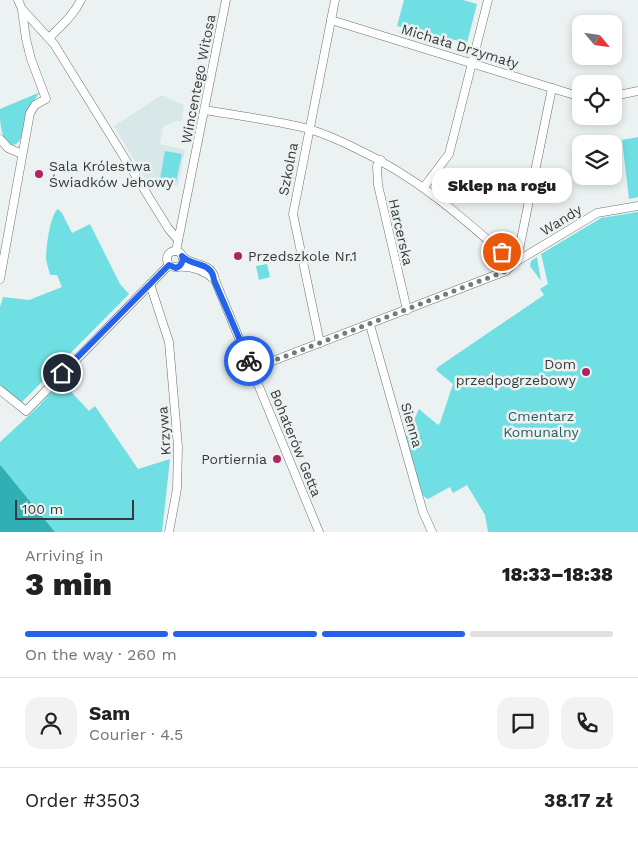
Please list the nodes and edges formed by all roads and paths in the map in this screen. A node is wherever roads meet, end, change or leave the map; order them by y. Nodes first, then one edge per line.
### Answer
1 (18, 0) edge
2 (81, 0) edge
3 (226, 0) edge
4 (335, 0) edge
5 (488, 0) edge
6 (22, 9) junction
7 (331, 20) junction
8 (49, 38) junction
9 (472, 63) junction
10 (552, 88) junction
11 (638, 91) edge
12 (572, 94) edge
13 (622, 94) edge
14 (205, 110) junction
15 (309, 129) junction
16 (0, 139) edge
17 (22, 154) junction
18 (381, 160) junction
19 (424, 187) junction
20 (638, 206) edge
21 (178, 240) junction
22 (179, 253) junction
23 (514, 264) junction
24 (169, 265) junction
25 (178, 267) junction
26 (0, 279) edge
27 (214, 280) junction
28 (150, 284) junction
29 (408, 310) junction
30 (370, 325) junction
31 (320, 343) junction
32 (252, 369) junction
33 (0, 390) edge
34 (169, 532) edge
35 (319, 532) edge
36 (432, 532) edge

1 - 6 street
2 - 8 street
3 - 14 street, Wincentego Witosa
4 - 7 street, Szkolna
5 - 9 street
6 - 8 street
6 - 17 street
7 - 9 street, Michała Drzymały
7 - 15 street, Szkolna
8 - 21 street
9 - 10 street, Michała Drzymały
9 - 19 street
10 - 12 street, Michała Drzymały
10 - 23 street
11 - 13 street
14 - 15 street
14 - 21 street, Wincentego Witosa
15 - 18 street
15 - 31 street, Szkolna
16 - 17 street
17 - 26 street
18 - 19 street
18 - 29 street, Harcerska
19 - 23 street
20 - 23 street, Wandy
21 - 22 street, Wincentego Witosa
22 - 24 street
22 - 25 street
22 - 27 street, Bohaterów Getta
23 - 29 street, Wandy
24 - 25 street
24 - 28 street
25 - 27 street
27 - 32 street, Bohaterów Getta
28 - 33 street
28 - 34 street, Krzywa
29 - 30 street, Wandy
30 - 31 street, Wandy
30 - 36 street, Sienna
31 - 32 street, Wandy
32 - 35 street, Bohaterów Getta

